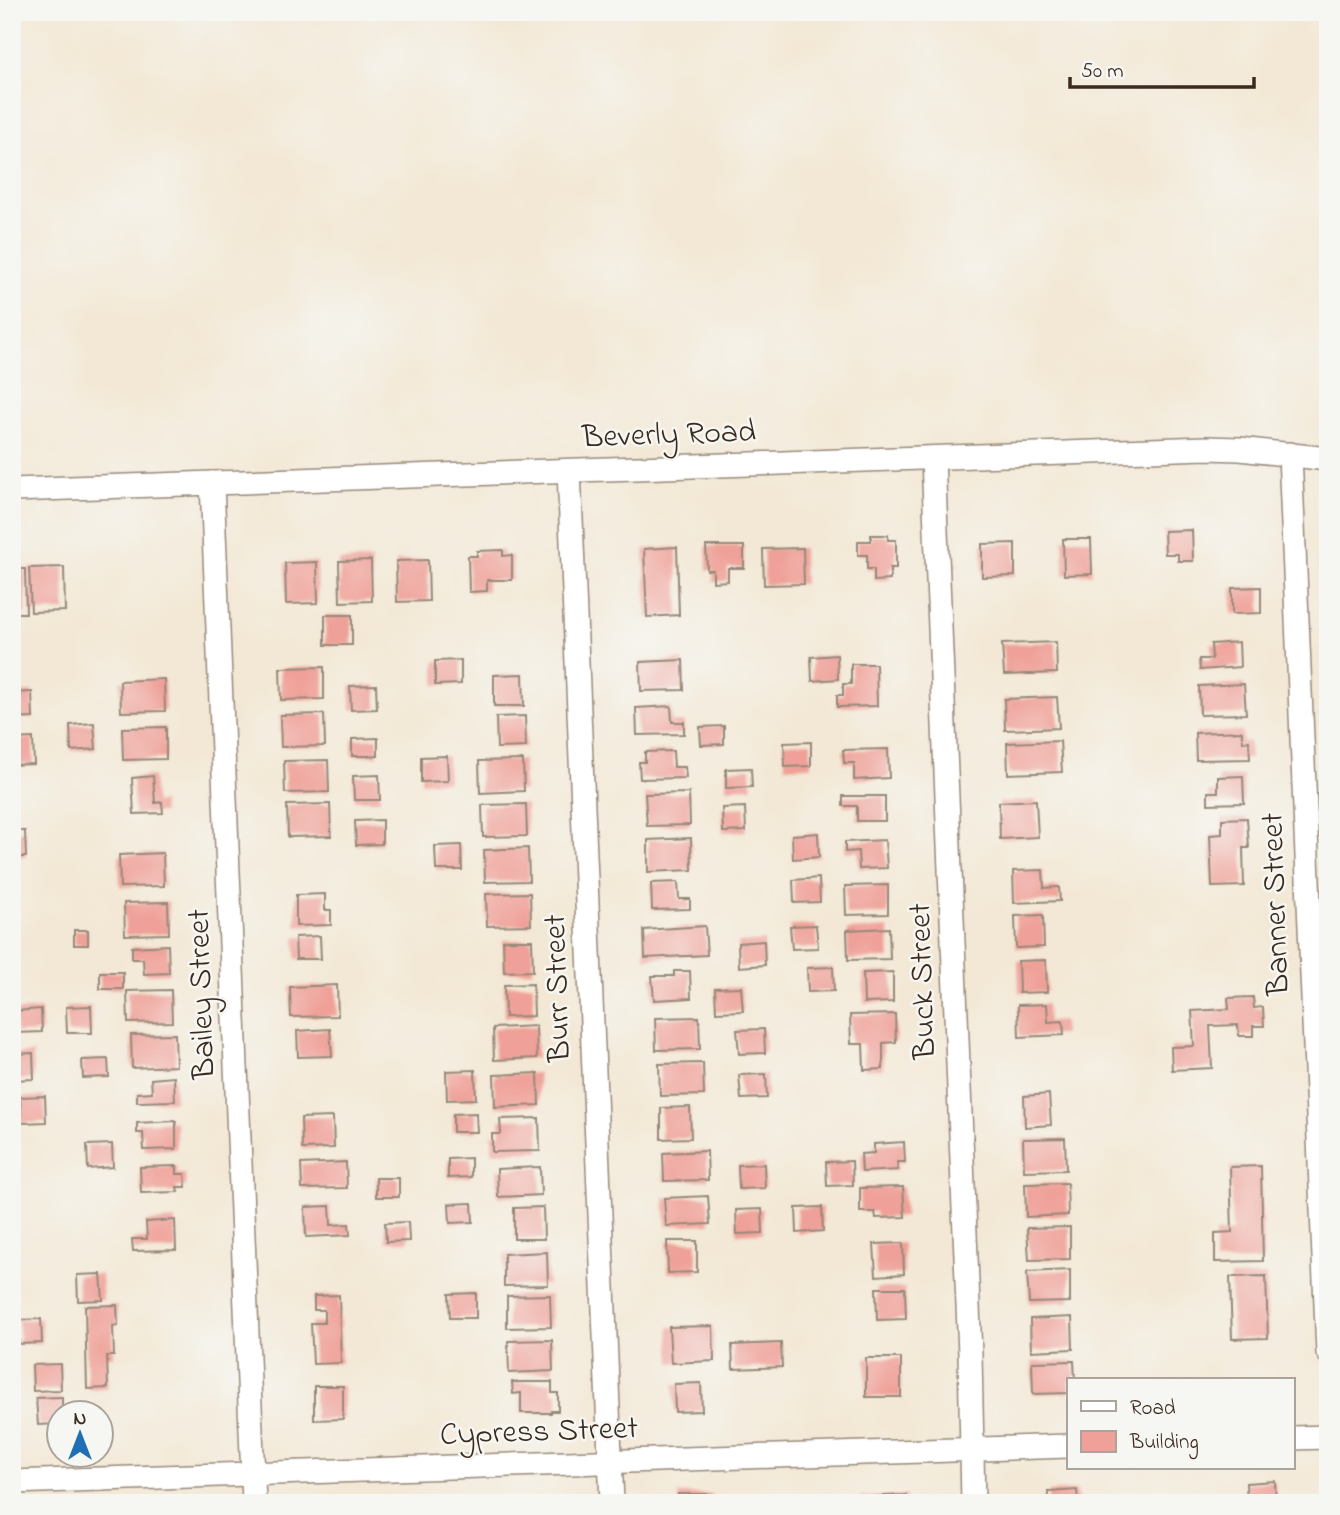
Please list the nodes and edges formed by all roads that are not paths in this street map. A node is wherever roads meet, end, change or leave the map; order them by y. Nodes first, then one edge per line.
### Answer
1 (1290, 454) junction
2 (933, 458) junction
3 (1328, 458) edge
4 (569, 471) junction
5 (212, 483) junction
6 (12, 490) edge
7 (1328, 1352) edge
8 (1328, 1437) edge
9 (1294, 1438) edge
10 (1067, 1446) edge
11 (972, 1450) junction
12 (611, 1462) junction
13 (253, 1474) junction
14 (12, 1482) edge
15 (254, 1503) edge
16 (612, 1503) edge
17 (973, 1503) edge

1 - 2 street, Beverly Road
1 - 3 street, Beverly Road
1 - 7 street, Banner Street
2 - 4 street, Beverly Road
2 - 11 street, Buck Street
4 - 5 street, Beverly Road
4 - 12 street, Burr Street
5 - 6 street, Beverly Road
5 - 13 street, Bailey Street
8 - 9 street
10 - 11 street, Cypress Street
11 - 12 street, Cypress Street
11 - 17 street, Buck Street
12 - 13 street, Cypress Street
12 - 16 street, Burr Street
13 - 14 street, Cypress Street
13 - 15 street, Bailey Street

